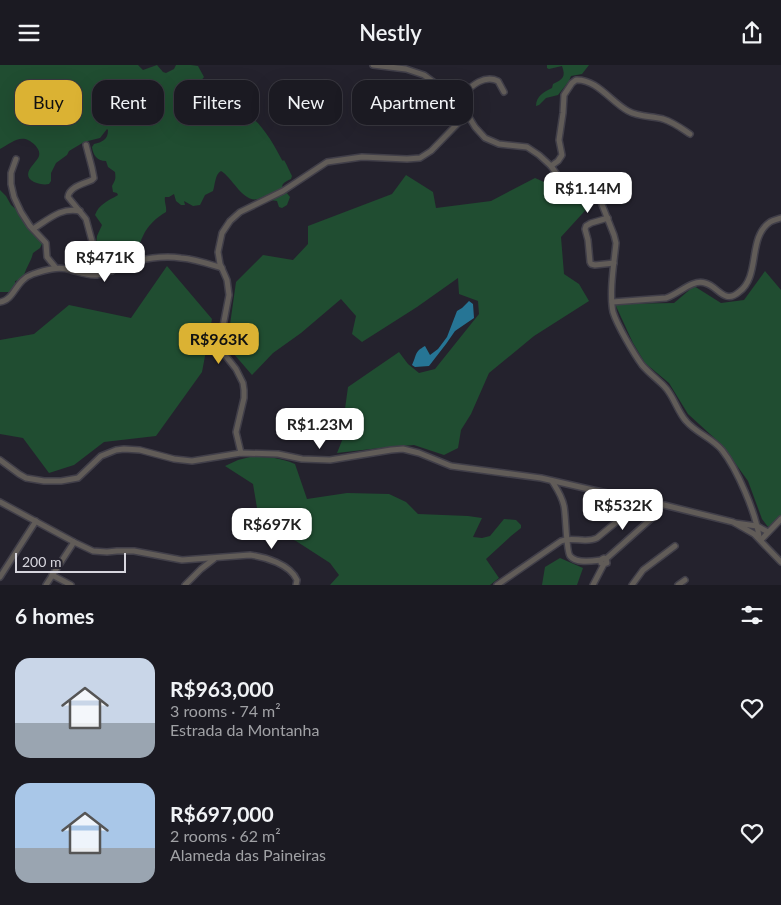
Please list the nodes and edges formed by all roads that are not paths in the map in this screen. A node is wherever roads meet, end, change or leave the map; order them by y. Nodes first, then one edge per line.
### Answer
1 (373, 65) edge
2 (430, 80) edge
3 (473, 86) edge
4 (504, 92) dead end
5 (456, 125) edge
6 (473, 125) edge
7 (690, 134) dead end
8 (86, 145) dead end
9 (16, 159) dead end
10 (551, 166) junction
11 (81, 211) junction
12 (781, 218) edge
13 (608, 219) junction
14 (33, 229) junction
15 (614, 263) junction
16 (56, 268) junction
17 (222, 268) junction
18 (112, 271) junction
19 (0, 302) edge
20 (612, 302) junction
21 (241, 453) junction
22 (0, 460) edge
23 (552, 481) junction
24 (643, 500) junction
25 (0, 502) edge
26 (652, 518) dead end
27 (781, 519) edge
28 (36, 521) junction
29 (733, 523) junction
30 (757, 525) junction
31 (768, 532) junction
32 (567, 539) junction
33 (760, 539) junction
34 (74, 542) junction
35 (675, 546) dead end
36 (190, 560) junction
37 (604, 561) junction
38 (205, 562) junction
39 (781, 562) edge
40 (201, 569) junction
41 (52, 575) junction
42 (0, 577) edge
43 (685, 579) dead end
44 (46, 585) edge
45 (71, 585) edge
46 (185, 585) edge
47 (296, 585) edge
48 (497, 585) edge
49 (593, 585) edge
50 (632, 585) edge
51 (678, 585) edge

1 - 2 street
3 - 4 street
5 - 17 street
6 - 10 street
7 - 10 street
8 - 11 street
9 - 14 street
10 - 13 street
11 - 14 street
11 - 18 street
12 - 20 street
13 - 15 street
13 - 15 street
14 - 16 street
15 - 20 street
16 - 18 street
16 - 19 street
17 - 18 street
17 - 21 street
20 - 30 street
21 - 22 street
21 - 23 street
23 - 24 street
23 - 32 street
24 - 29 street
24 - 32 street
25 - 28 street
26 - 37 street
27 - 31 street
28 - 34 street
28 - 42 street
29 - 30 street
29 - 33 street
30 - 31 street
30 - 33 street
31 - 33 street
32 - 37 street
32 - 48 street
33 - 39 street
34 - 36 street
34 - 41 street
35 - 50 street
36 - 38 street
36 - 40 street
37 - 49 street
38 - 40 street
38 - 47 street
40 - 46 street
41 - 44 street
41 - 45 street
43 - 51 street

